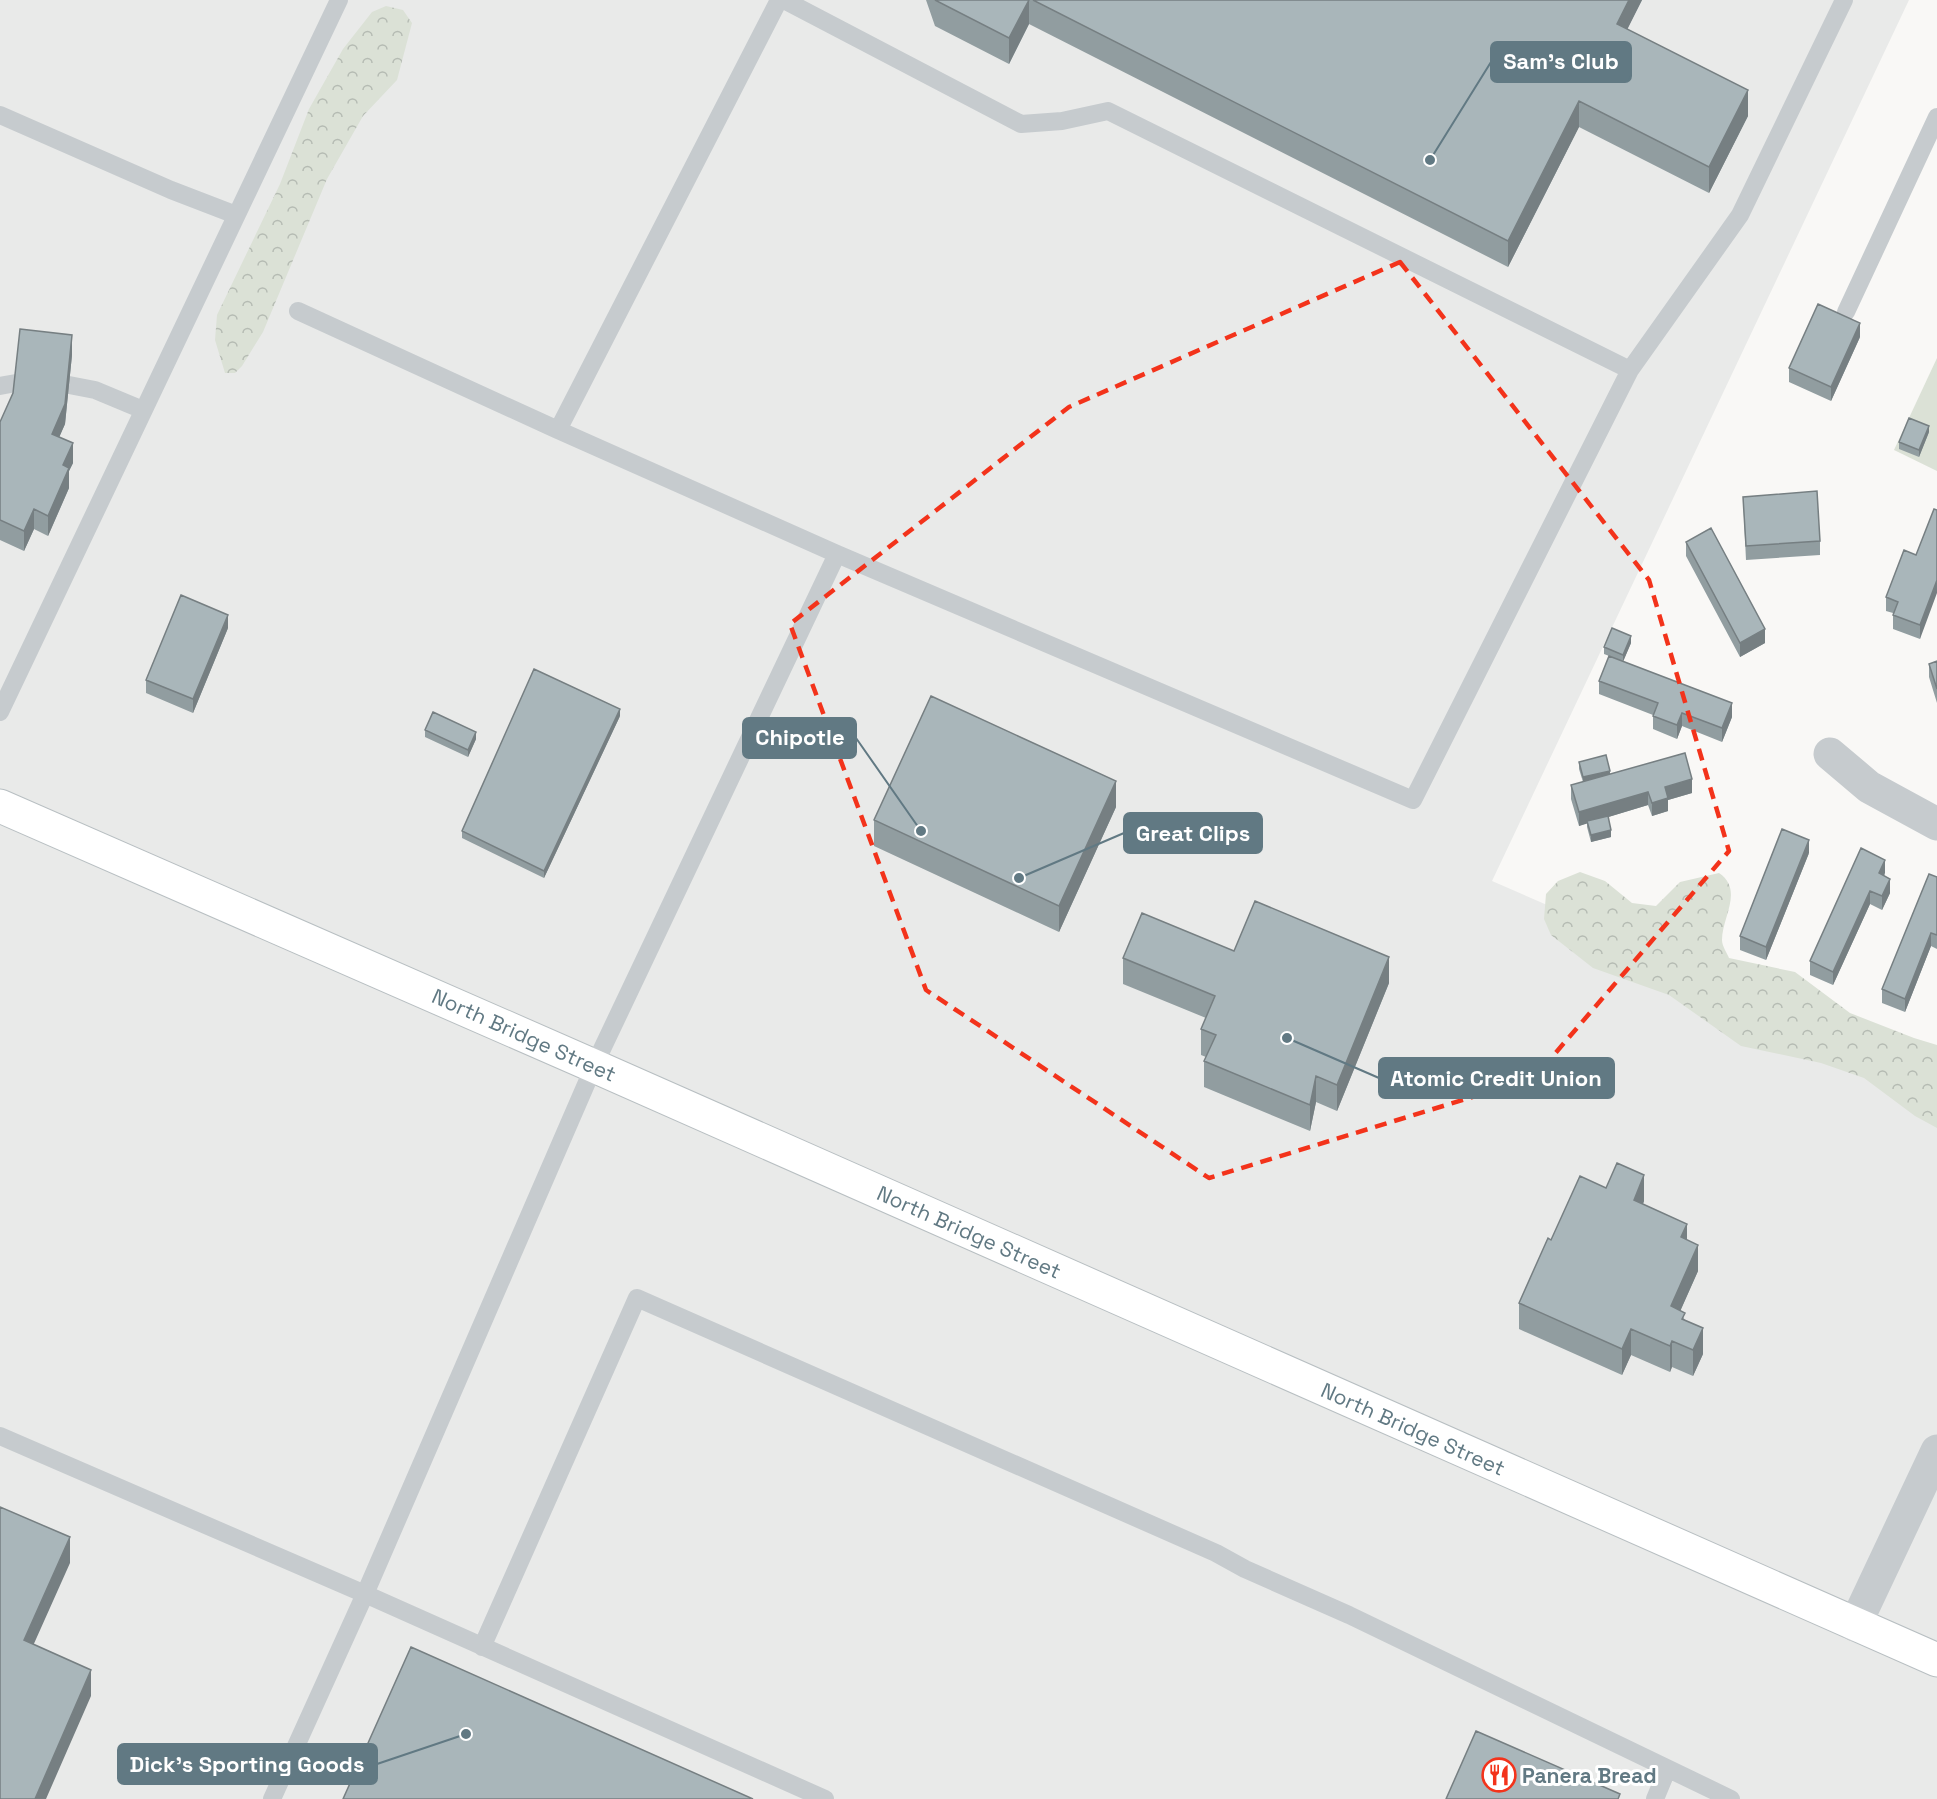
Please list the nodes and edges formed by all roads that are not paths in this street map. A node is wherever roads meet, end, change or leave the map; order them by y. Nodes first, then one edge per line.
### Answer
1 (339, 0) edge
2 (780, 0) edge
3 (784, 0) edge
4 (1844, 0) edge
5 (0, 115) edge
6 (1937, 117) edge
7 (236, 214) junction
8 (298, 311) dead end
9 (1846, 312) dead end
10 (1630, 370) junction
11 (69, 385) edge
12 (143, 410) junction
13 (558, 430) junction
14 (837, 554) junction
15 (0, 712) edge
16 (1830, 754) dead end
17 (0, 806) edge
18 (1937, 824) edge
19 (594, 1066) junction
20 (0, 1436) edge
21 (1937, 1451) edge
22 (365, 1594) junction
23 (1855, 1625) junction
24 (482, 1647) junction
25 (1937, 1660) edge
26 (1667, 1770) junction
27 (272, 1799) edge
28 (825, 1799) edge
29 (1655, 1799) edge
30 (1731, 1799) edge

1 - 7 lane
2 - 13 lane
3 - 10 lane
4 - 10 lane
5 - 7 lane
6 - 9 lane
7 - 12 lane
8 - 13 lane
10 - 14 lane
11 - 12 lane
12 - 15 lane
13 - 14 lane
14 - 19 lane
16 - 18 street
17 - 19 main road, North Bridge Street
19 - 22 lane
19 - 23 main road, North Bridge Street
20 - 22 lane
21 - 23 street
22 - 24 lane
22 - 27 lane
23 - 25 main road, North Bridge Street
24 - 26 lane
24 - 28 lane
26 - 29 lane
26 - 30 lane

